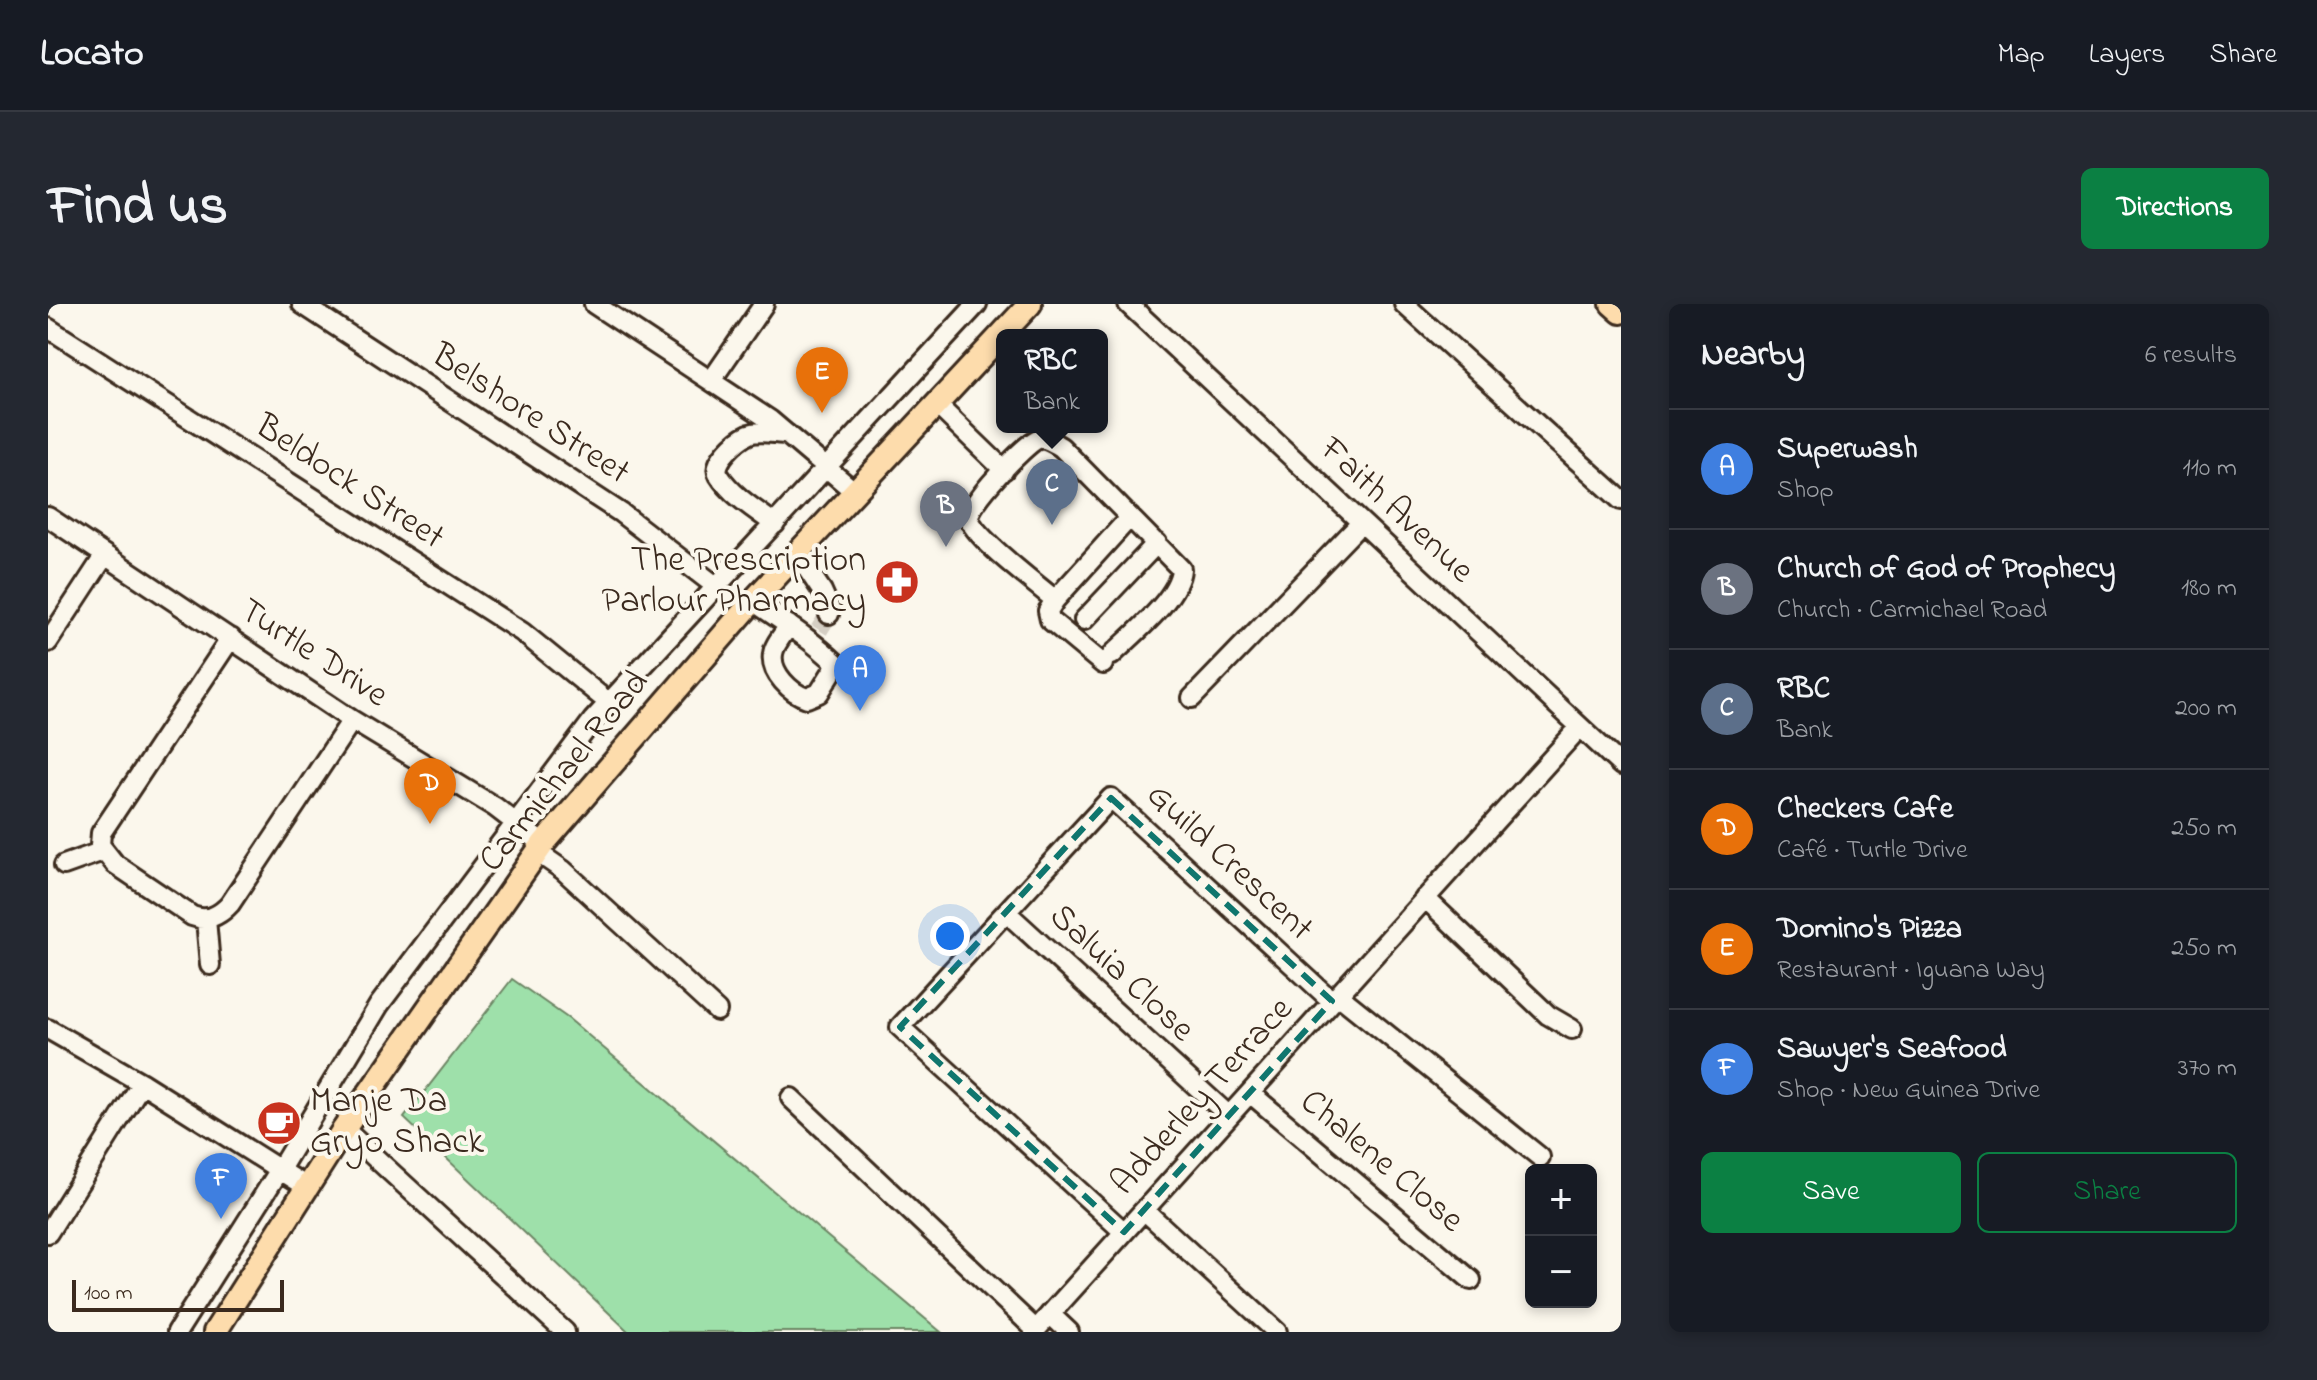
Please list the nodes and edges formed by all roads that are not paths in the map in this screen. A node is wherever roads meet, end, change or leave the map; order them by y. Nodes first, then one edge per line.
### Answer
1 (302, 304) edge
2 (594, 304) edge
3 (764, 304) edge
4 (977, 304) edge
5 (1030, 304) edge
6 (1128, 304) edge
7 (1404, 304) edge
8 (1612, 304) edge
9 (1621, 312) edge
10 (48, 328) edge
11 (1006, 329) edge
12 (996, 340) edge
13 (711, 381) junction
14 (936, 404) junction
15 (787, 434) junction
16 (828, 468) junction
17 (1004, 470) junction
18 (855, 492) junction
19 (1621, 500) edge
20 (48, 517) edge
21 (1130, 517) junction
22 (1361, 523) junction
23 (775, 524) junction
24 (1157, 543) junction
25 (105, 555) junction
26 (798, 555) junction
27 (717, 587) junction
28 (1055, 600) junction
29 (753, 601) junction
30 (829, 614) dead end
31 (1084, 620) dead end
32 (789, 625) junction
33 (231, 638) junction
34 (48, 642) edge
35 (1192, 698) dead end
36 (608, 702) junction
37 (352, 720) junction
38 (1580, 727) junction
39 (1621, 765) edge
40 (516, 822) junction
41 (540, 848) junction
42 (103, 851) junction
43 (64, 865) dead end
44 (1425, 898) junction
45 (1006, 912) junction
46 (206, 919) junction
47 (210, 965) dead end
48 (1335, 998) junction
49 (717, 1011) dead end
50 (48, 1029) edge
51 (1572, 1029) dead end
52 (142, 1083) junction
53 (1250, 1093) junction
54 (791, 1098) dead end
55 (1229, 1116) junction
56 (344, 1129) junction
57 (1540, 1157) dead end
58 (279, 1171) junction
59 (307, 1187) junction
60 (1144, 1210) junction
61 (1124, 1232) junction
62 (48, 1233) edge
63 (1471, 1280) dead end
64 (1050, 1314) junction
65 (1035, 1331) edge
66 (177, 1332) edge
67 (215, 1332) edge
68 (565, 1332) edge
69 (1069, 1332) edge
70 (1277, 1332) edge

1 - 27 street, Belshore Street
2 - 13 street
3 - 13 street
4 - 16 street
5 - 11 main road, Carmichael Road
6 - 22 street, Faith Avenue
7 - 19 street
8 - 9 main road
10 - 36 street, Beldock Street
12 - 14 main road, Carmichael Road
13 - 15 street
14 - 17 street
14 - 18 main road, Carmichael Road
15 - 16 street
15 - 23 street
16 - 18 street
16 - 23 street
17 - 21 street
17 - 28 street
18 - 26 main road, Carmichael Road
20 - 25 street, Turtle Drive
21 - 24 street
21 - 28 street
22 - 35 street
22 - 38 street, Faith Avenue
23 - 27 street
24 - 28 street
24 - 31 street
25 - 33 street, Turtle Drive
25 - 34 street
26 - 29 main road, Carmichael Road
26 - 30 street
27 - 36 street
29 - 32 street
29 - 41 main road, Carmichael Road
32 - 32 street
33 - 37 street, Turtle Drive
33 - 42 street
36 - 40 street
37 - 40 street, Turtle Drive
37 - 46 street
38 - 39 street, Faith Avenue
38 - 44 street, Adderley Terrace
40 - 41 street, Turtle Drive
40 - 58 street
41 - 49 street, Turtle Drive
41 - 56 main road, Carmichael Road
42 - 43 street
42 - 46 street
44 - 48 street, Adderley Terrace
44 - 51 street
45 - 48 street, Guild Crescent
45 - 55 street, Saluia Close
45 - 61 street, Guild Crescent
46 - 47 street
48 - 53 street, Adderley Terrace
48 - 57 street
50 - 52 street
52 - 58 street
52 - 62 street
53 - 55 street, Adderley Terrace
53 - 63 street, Chalene Close
54 - 65 street
55 - 60 street, Adderley Terrace
56 - 59 main road, Carmichael Road
56 - 68 street
58 - 59 street
58 - 66 street
59 - 67 main road, Carmichael Road
60 - 61 street, Adderley Terrace
60 - 70 street
61 - 64 street, Adderley Terrace
64 - 65 street, Adderley Terrace
64 - 69 street

